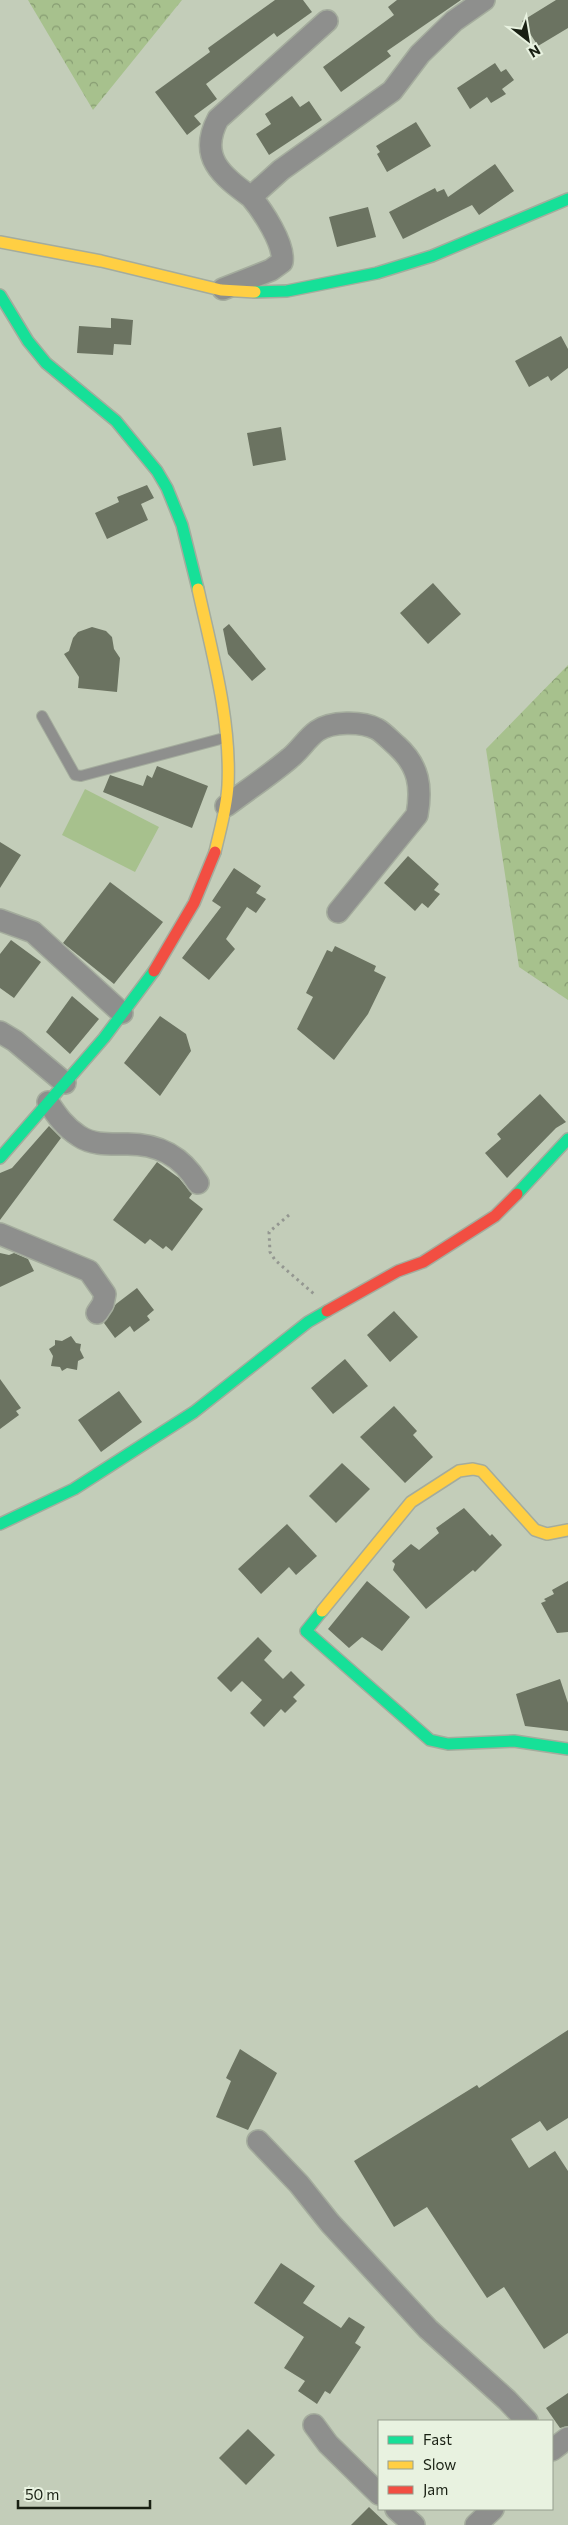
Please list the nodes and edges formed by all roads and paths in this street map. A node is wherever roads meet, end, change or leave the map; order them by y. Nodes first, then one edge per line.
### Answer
1 (484, 0) edge
2 (328, 21) dead end
3 (250, 197) junction
4 (568, 199) edge
5 (0, 242) edge
6 (221, 290) junction
7 (0, 295) edge
8 (42, 716) dead end
9 (225, 738) junction
10 (226, 806) junction
11 (338, 912) dead end
12 (0, 920) edge
13 (122, 1013) junction
14 (0, 1032) edge
15 (65, 1083) junction
16 (48, 1102) junction
17 (568, 1139) edge
18 (0, 1158) edge
19 (198, 1183) dead end
20 (289, 1215) dead end
21 (0, 1234) edge
22 (331, 1309) junction
23 (97, 1313) dead end
24 (0, 1524) edge
25 (568, 1530) edge
26 (568, 1749) edge
27 (258, 2141) dead end
28 (526, 2420) edge
29 (314, 2425) dead end
30 (378, 2493) edge
31 (397, 2510) edge
32 (492, 2510) edge
33 (414, 2525) edge
34 (476, 2525) edge

1 - 3 street
2 - 3 street
3 - 6 street
4 - 6 street
5 - 6 street
7 - 9 street
8 - 9 lane
9 - 10 street
10 - 11 street
10 - 13 street
12 - 13 street
13 - 15 street
14 - 15 street
15 - 16 street
16 - 18 street
16 - 19 street
17 - 22 street
20 - 22 path
21 - 23 street
22 - 24 street
25 - 26 street
27 - 28 street
29 - 30 street
31 - 33 street
32 - 34 street

